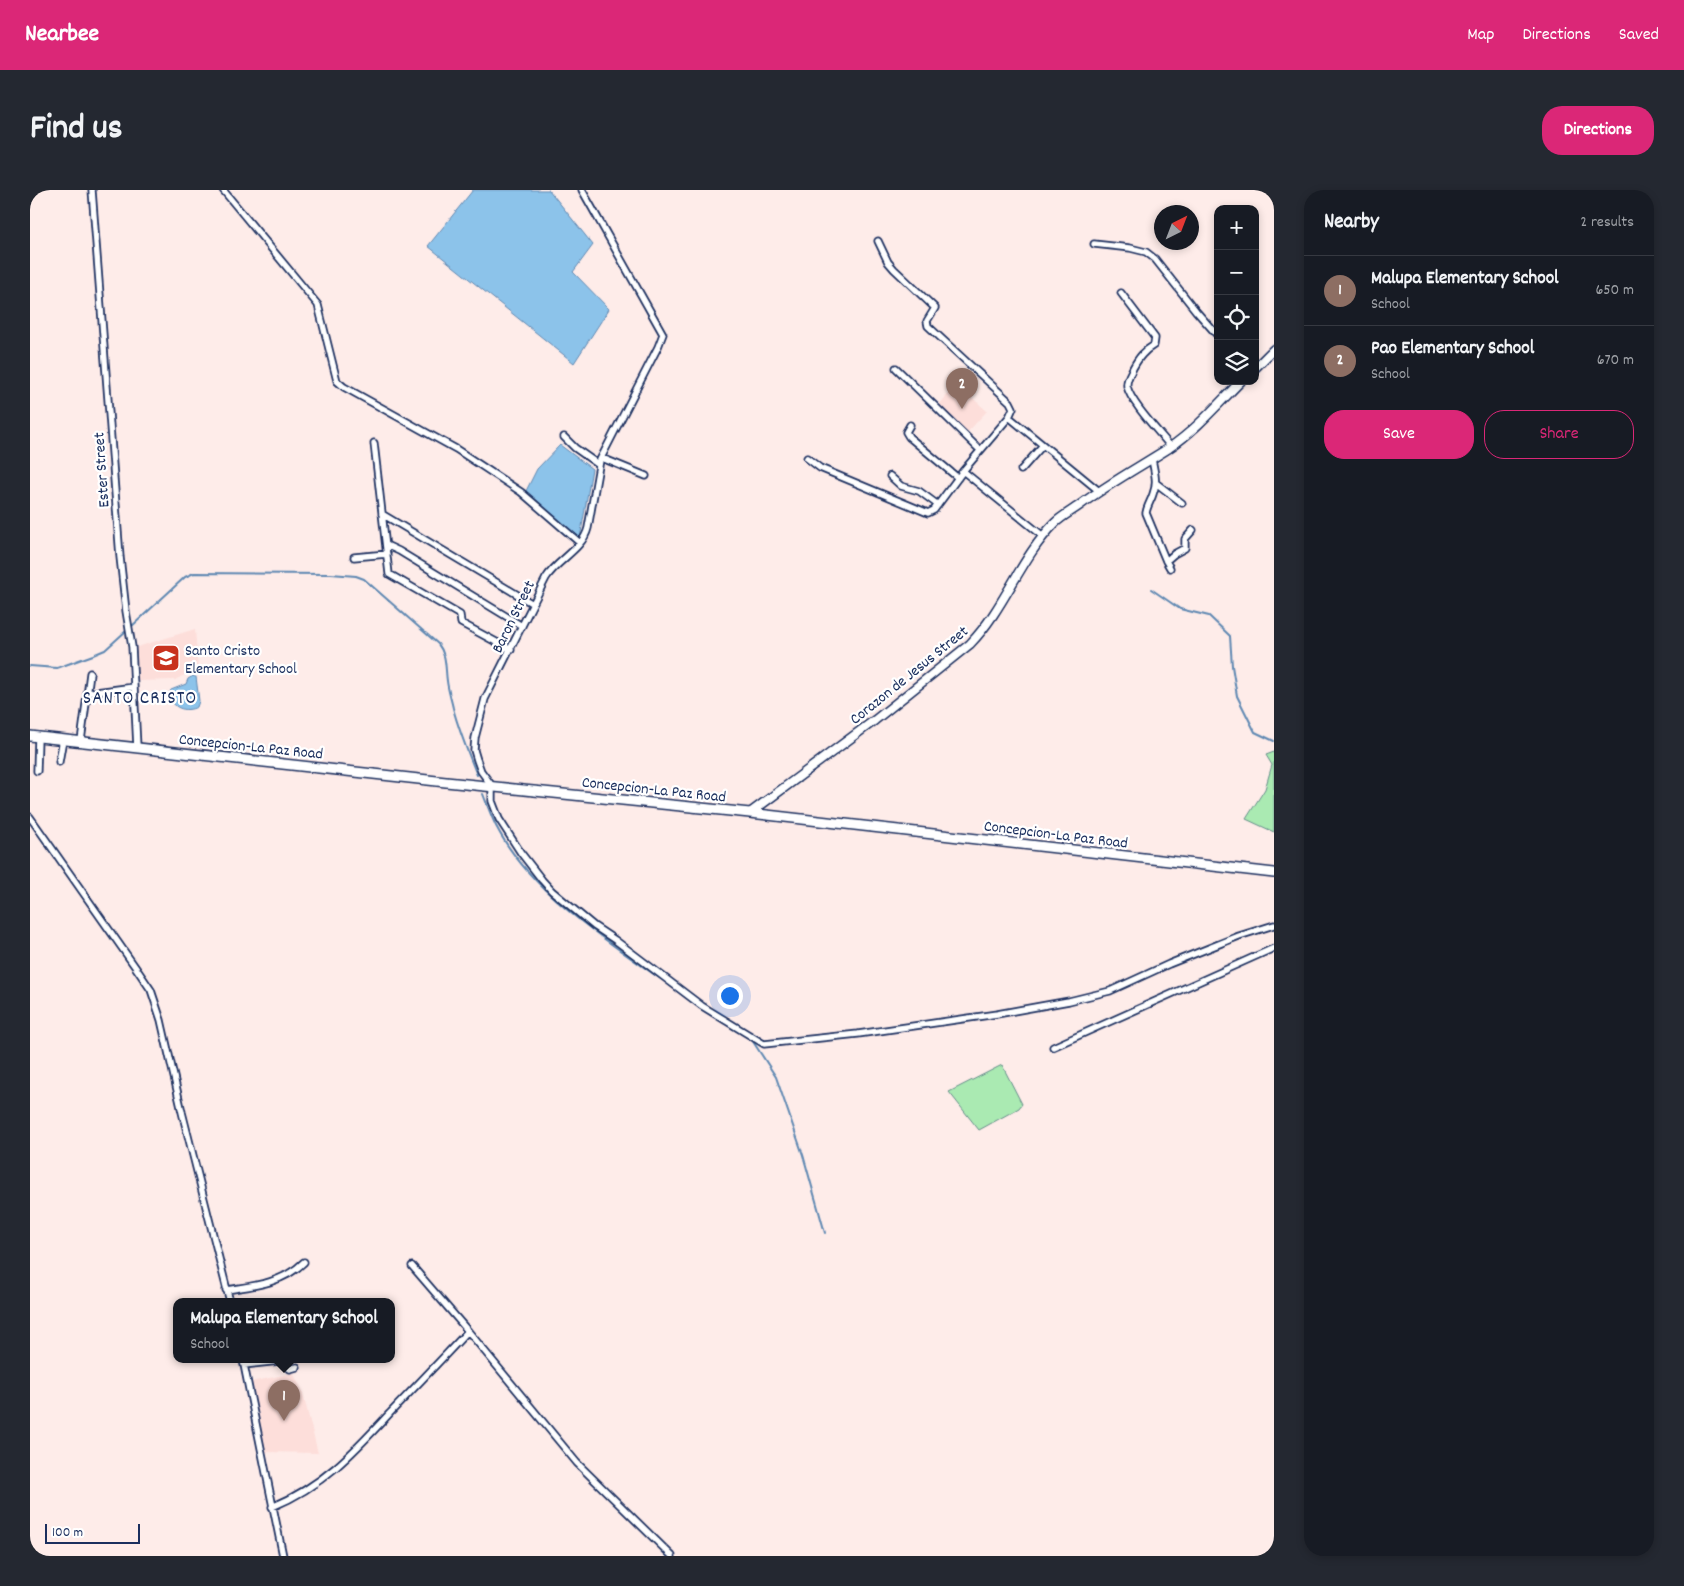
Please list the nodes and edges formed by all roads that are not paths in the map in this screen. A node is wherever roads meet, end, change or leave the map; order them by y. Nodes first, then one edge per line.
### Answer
1 (92, 190) edge
2 (224, 190) edge
3 (582, 190) edge
4 (878, 241) dead end
5 (1094, 244) dead end
6 (1121, 293) dead end
7 (1214, 331) edge
8 (1274, 349) edge
9 (1259, 364) edge
10 (896, 368) dead end
11 (1236, 385) edge
12 (1009, 417) junction
13 (910, 425) dead end
14 (564, 437) dead end
15 (374, 443) dead end
16 (1043, 445) junction
17 (1171, 447) junction
18 (980, 450) junction
19 (602, 458) junction
20 (807, 458) dead end
21 (1152, 459) junction
22 (599, 465) junction
23 (1021, 470) dead end
24 (963, 471) junction
25 (646, 476) dead end
26 (890, 476) dead end
27 (958, 478) junction
28 (1156, 483) junction
29 (1099, 491) junction
30 (1182, 503) dead end
31 (938, 505) junction
32 (382, 514) junction
33 (1193, 530) dead end
34 (1043, 536) junction
35 (580, 543) junction
36 (386, 546) junction
37 (387, 554) junction
38 (354, 557) dead end
39 (1166, 561) junction
40 (1170, 568) dead end
41 (533, 604) junction
42 (522, 626) junction
43 (510, 650) junction
44 (90, 673) dead end
45 (134, 687) junction
46 (88, 693) junction
47 (34, 736) edge
48 (63, 739) junction
49 (81, 741) junction
50 (137, 747) junction
51 (59, 762) dead end
52 (38, 771) dead end
53 (492, 786) junction
54 (750, 812) junction
55 (30, 817) edge
56 (1274, 873) edge
57 (1274, 925) edge
58 (1274, 948) edge
59 (1053, 1047) dead end
60 (304, 1262) dead end
61 (412, 1266) dead end
62 (226, 1290) junction
63 (229, 1298) edge
64 (468, 1331) junction
65 (243, 1363) edge
66 (282, 1363) edge
67 (297, 1367) dead end
68 (272, 1507) junction
69 (283, 1556) edge
70 (672, 1556) edge

1 - 45 street, Ester Street
2 - 35 street
3 - 19 street, Baron Street
4 - 12 street
5 - 7 street
6 - 17 street
8 - 9 street
10 - 18 street
11 - 17 street, Corazon de Jesus Street
12 - 16 street
12 - 18 street
13 - 27 street
14 - 22 street
15 - 32 street
16 - 23 street
16 - 29 street
17 - 21 street, Corazon de Jesus Street
18 - 24 street
19 - 22 street, Baron Street
19 - 25 street
20 - 31 street
21 - 28 street
21 - 29 street, Corazon de Jesus Street
22 - 35 street, Baron Street
24 - 27 street
24 - 34 street
26 - 31 street
27 - 31 street
28 - 30 street
28 - 39 street
29 - 34 street, Corazon de Jesus Street
32 - 36 street
32 - 41 street
33 - 39 street
34 - 54 street, Corazon de Jesus Street
35 - 41 street, Baron Street
36 - 37 street
36 - 42 street
37 - 38 street
37 - 43 street
39 - 40 street
41 - 42 street, Baron Street
42 - 43 street, Baron Street
43 - 53 street, Baron Street
44 - 46 street
45 - 46 street
45 - 50 street, Ester Street
46 - 49 street
47 - 48 main road, Concepcion-La Paz Road
47 - 52 street
48 - 49 main road, Concepcion-La Paz Road
48 - 51 street
49 - 50 main road, Concepcion-La Paz Road
50 - 53 main road, Concepcion-La Paz Road
53 - 54 main road, Concepcion-La Paz Road
53 - 57 street
54 - 56 main road, Concepcion-La Paz Road
55 - 62 street
58 - 59 street
60 - 62 street
61 - 64 street
62 - 63 street
64 - 68 street
64 - 70 street
65 - 68 street
66 - 67 street
68 - 69 street

